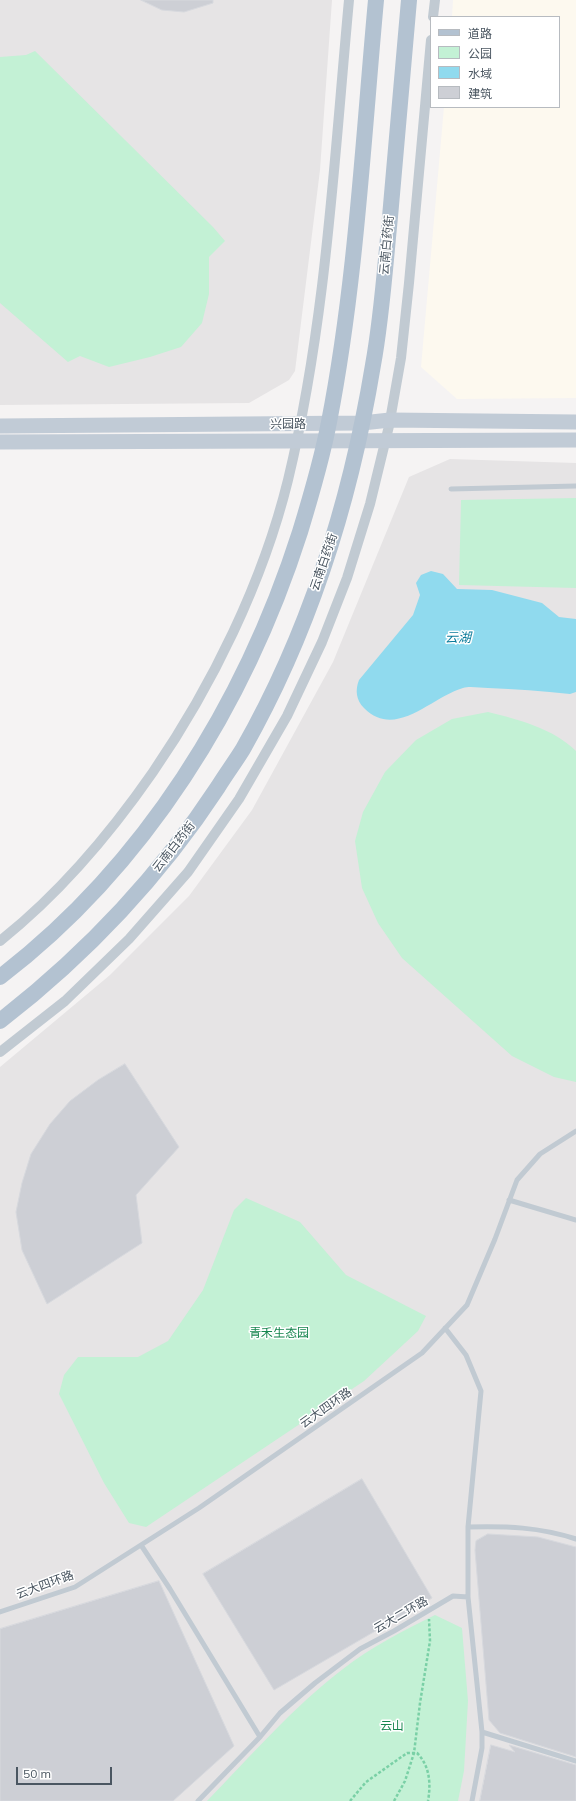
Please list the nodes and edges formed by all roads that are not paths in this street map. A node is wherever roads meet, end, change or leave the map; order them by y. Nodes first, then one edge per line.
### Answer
1 (349, 0) edge
2 (376, 0) edge
3 (409, 0) edge
4 (435, 0) edge
5 (433, 16) edge
6 (430, 51) edge
7 (390, 420) junction
8 (576, 422) edge
9 (300, 423) junction
10 (362, 423) junction
11 (329, 424) junction
12 (0, 426) edge
13 (296, 440) junction
14 (326, 440) junction
15 (358, 440) junction
16 (386, 440) junction
17 (576, 440) edge
18 (0, 442) edge
19 (576, 486) edge
20 (451, 489) dead end
21 (0, 941) edge
22 (0, 977) edge
23 (0, 1021) edge
24 (0, 1052) edge
25 (576, 1132) edge
26 (509, 1200) junction
27 (576, 1220) edge
28 (445, 1328) junction
29 (468, 1527) junction
30 (576, 1539) edge
31 (140, 1546) junction
32 (468, 1596) junction
33 (0, 1612) edge
34 (482, 1732) junction
35 (260, 1737) junction
36 (576, 1761) edge
37 (198, 1801) edge
38 (472, 1801) edge

1 - 9 street
2 - 11 main road
3 - 10 main road, 云南白药街
4 - 5 street
6 - 7 street
7 - 8 main road, 兴园路
7 - 10 main road, 兴园路
7 - 16 street
9 - 11 main road, 兴园路
9 - 12 main road, 兴园路
9 - 13 street
10 - 11 main road, 兴园路
10 - 15 main road, 云南白药街
11 - 14 main road
13 - 14 main road, 兴园路
13 - 18 main road, 兴园路
13 - 21 street
14 - 15 main road, 兴园路
14 - 22 main road
15 - 16 main road, 兴园路
15 - 23 main road, 云南白药街
16 - 17 main road, 兴园路
16 - 24 street
19 - 20 lane
25 - 26 lane, 云大四环路
26 - 27 lane
26 - 28 lane, 云大四环路
28 - 29 lane
28 - 31 lane, 云大四环路
29 - 30 lane
29 - 32 lane
31 - 33 lane, 云大四环路
31 - 35 lane
32 - 34 lane
32 - 35 lane, 云大二环路
34 - 36 lane
34 - 38 lane
35 - 37 lane, 云大二环路

